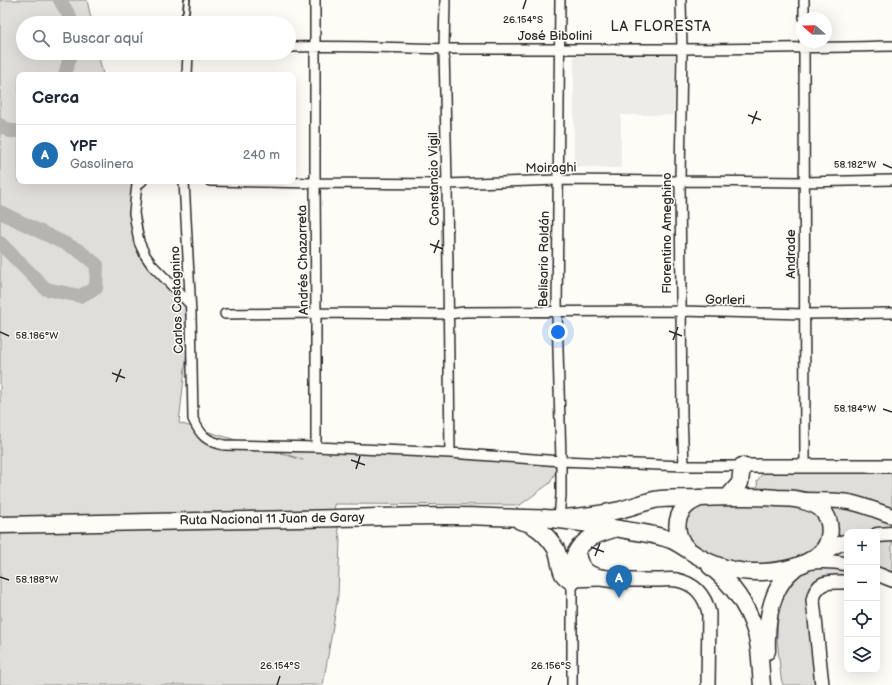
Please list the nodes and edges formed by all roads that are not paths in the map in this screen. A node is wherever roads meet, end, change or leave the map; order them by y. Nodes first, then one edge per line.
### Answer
1 (187, 0) edge
2 (315, 0) edge
3 (445, 0) edge
4 (560, 0) edge
5 (681, 0) edge
6 (804, 0) edge
7 (804, 12) edge
8 (184, 16) edge
9 (796, 45) edge
10 (832, 45) edge
11 (315, 46) junction
12 (892, 46) edge
13 (296, 47) edge
14 (804, 48) edge
15 (444, 49) junction
16 (559, 49) junction
17 (682, 49) junction
18 (188, 60) edge
19 (187, 72) edge
20 (558, 180) junction
21 (680, 180) junction
22 (892, 180) edge
23 (804, 182) junction
24 (296, 183) edge
25 (315, 183) junction
26 (138, 184) edge
27 (184, 184) edge
28 (447, 184) junction
29 (190, 304) junction
30 (557, 312) junction
31 (681, 312) junction
32 (316, 313) junction
33 (892, 313) edge
34 (225, 314) dead end
35 (448, 314) junction
36 (804, 314) junction
37 (316, 447) junction
38 (450, 453) junction
39 (561, 461) junction
40 (684, 466) junction
41 (742, 466) junction
42 (805, 466) junction
43 (892, 466) edge
44 (740, 483) junction
45 (728, 497) junction
46 (751, 497) junction
47 (699, 498) junction
48 (800, 500) junction
49 (892, 516) edge
50 (498, 517) junction
51 (552, 518) junction
52 (0, 525) edge
53 (616, 528) junction
54 (892, 534) edge
55 (880, 535) edge
56 (844, 542) edge
57 (576, 552) junction
58 (820, 554) junction
59 (696, 555) junction
60 (801, 564) junction
61 (844, 564) edge
62 (880, 575) edge
63 (624, 580) junction
64 (880, 581) edge
65 (892, 581) edge
66 (572, 582) junction
67 (844, 582) edge
68 (763, 662) junction
69 (572, 685) edge
70 (708, 685) edge
71 (758, 685) edge
72 (762, 685) edge
73 (768, 685) edge
74 (774, 685) edge
75 (822, 685) edge

1 - 8 lane
2 - 11 street, Andrés Chazarreta
3 - 15 street, Constancio Vigil
4 - 16 street, Belisario Roldán
5 - 17 street, Florentino Ameghino
6 - 7 street
9 - 17 street, José Bibolini
10 - 12 street, José Bibolini
11 - 13 street, José Bibolini
11 - 15 street, José Bibolini
11 - 25 street, Andrés Chazarreta
14 - 23 street, Andrade
15 - 16 street, José Bibolini
15 - 28 street, Constancio Vigil
16 - 17 street, José Bibolini
16 - 20 street, Belisario Roldán
17 - 21 street, Florentino Ameghino
18 - 19 street
20 - 21 street, Moiraghi
20 - 28 street, Moiraghi
20 - 30 street, Belisario Roldán
21 - 23 street, Moiraghi
21 - 31 street, Florentino Ameghino
22 - 23 street, Moiraghi
23 - 36 street, Andrade
24 - 25 street, Moiraghi
25 - 28 street, Moiraghi
25 - 32 street, Andrés Chazarreta
26 - 29 street
27 - 29 street, Carlos Castagnino
28 - 35 street, Constancio Vigil
29 - 37 street, Carlos Castagnino
30 - 31 street, Gorleri
30 - 35 street, Gorleri
30 - 39 street, Belisario Roldán
31 - 36 street, Gorleri
31 - 40 street, Florentino Ameghino
32 - 34 street, Gorleri
32 - 35 street, Gorleri
32 - 37 street, Andrés Chazarreta
33 - 36 street, Gorleri
35 - 38 street, Constancio Vigil
36 - 42 street, Andrade
37 - 38 street
38 - 39 street
39 - 40 street
39 - 51 street, Belisario Roldán
40 - 41 street
41 - 42 main road
41 - 44 highway
42 - 43 main road
44 - 45 highway
44 - 46 highway
45 - 46 highway, Ruta Nacional 11 Juan de Garay
45 - 47 highway, Ruta Nacional 11 Juan de Garay
46 - 48 highway, Ruta Nacional 11 Juan de Garay
47 - 51 highway, Ruta Nacional 11 Juan de Garay
47 - 59 highway, Ruta Nacional 11 Juan de Garay
48 - 49 main road
48 - 58 highway, Ruta Nacional 11 Juan de Garay
50 - 51 highway, Ruta Nacional 11 Juan de Garay
50 - 52 highway, Ruta Nacional 11 Juan de Garay
50 - 66 highway
51 - 53 highway, Ruta Nacional 11 Juan de Garay
53 - 57 highway
53 - 59 highway, Ruta Nacional 11 Juan de Garay
54 - 55 main road
56 - 58 main road
57 - 63 highway
57 - 66 highway
58 - 60 highway, Ruta Nacional 11 Juan de Garay
59 - 60 highway, Ruta Nacional 11 Juan de Garay
59 - 68 highway, Ruta Nacional 11 Juan de Garay
60 - 61 main road
60 - 68 highway, Ruta Nacional 11 Juan de Garay
62 - 65 main road
63 - 66 street
63 - 70 main road
64 - 65 main road
66 - 69 street
67 - 75 main road
68 - 71 highway
68 - 72 highway, Ruta Nacional 11 Juan de Garay
68 - 73 highway, Ruta Nacional 11 Juan de Garay
68 - 74 highway

